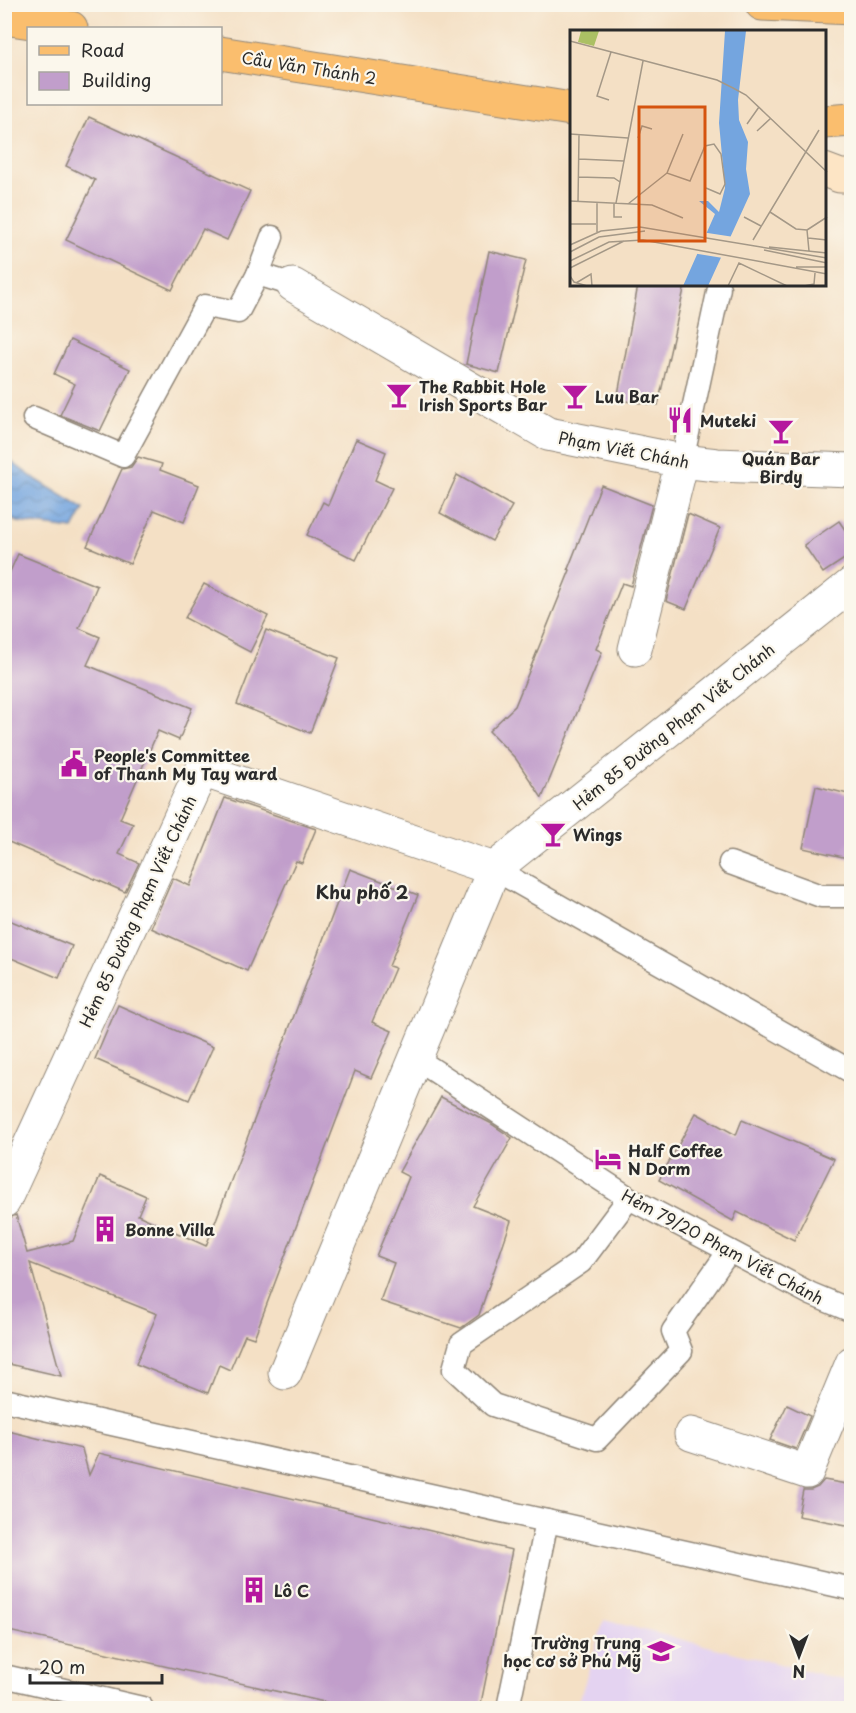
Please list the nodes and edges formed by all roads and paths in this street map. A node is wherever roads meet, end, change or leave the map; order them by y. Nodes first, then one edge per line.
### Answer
1 (762, 4) edge
2 (852, 8) edge
3 (4, 18) edge
4 (64, 27) edge
5 (222, 52) edge
6 (570, 109) edge
7 (852, 120) edge
8 (826, 122) edge
9 (826, 170) edge
10 (852, 176) edge
11 (272, 237) dead end
12 (258, 274) junction
13 (293, 285) joint
14 (719, 288) dead end
15 (34, 418) dead end
16 (682, 461) junction
17 (852, 471) edge
18 (852, 584) edge
19 (635, 649) dead end
20 (730, 863) dead end
21 (494, 869) junction
22 (852, 896) edge
23 (415, 1058) junction
24 (852, 1072) edge
25 (629, 1198) junction
26 (4, 1201) edge
27 (729, 1251) junction
28 (852, 1311) edge
29 (852, 1363) edge
30 (285, 1373) dead end
31 (4, 1400) edge
32 (691, 1434) dead end
33 (547, 1521) junction
34 (852, 1589) edge
35 (4, 1676) edge
36 (142, 1708) edge
37 (508, 1708) edge

1 - 2 main road
3 - 4 main road
5 - 6 main road, Cầu Văn Thánh 2
7 - 8 main road
9 - 10 main road
11 - 12 lane
12 - 13 lane
12 - 15 lane
13 - 16 street, Phạm Viết Chánh
14 - 16 lane
16 - 17 street, Phạm Viết Chánh
16 - 19 street
18 - 21 street, Hẻm 85 Đường Phạm Viết Chánh
20 - 22 lane
21 - 23 street, Hẻm 85 Đường Phạm Viết Chánh
21 - 24 lane
21 - 26 street, Hẻm 85 Đường Phạm Viết Chánh
23 - 25 lane, Hẻm 79/20 Phạm Viết Chánh
23 - 30 street, Hẻm 85 Đường Phạm Viết Chánh
25 - 27 lane, Hẻm 79/20 Phạm Viết Chánh
25 - 27 lane
27 - 28 lane, Hẻm 79/20 Phạm Viết Chánh
29 - 32 street
31 - 33 lane
33 - 34 lane
33 - 37 lane
35 - 36 lane

